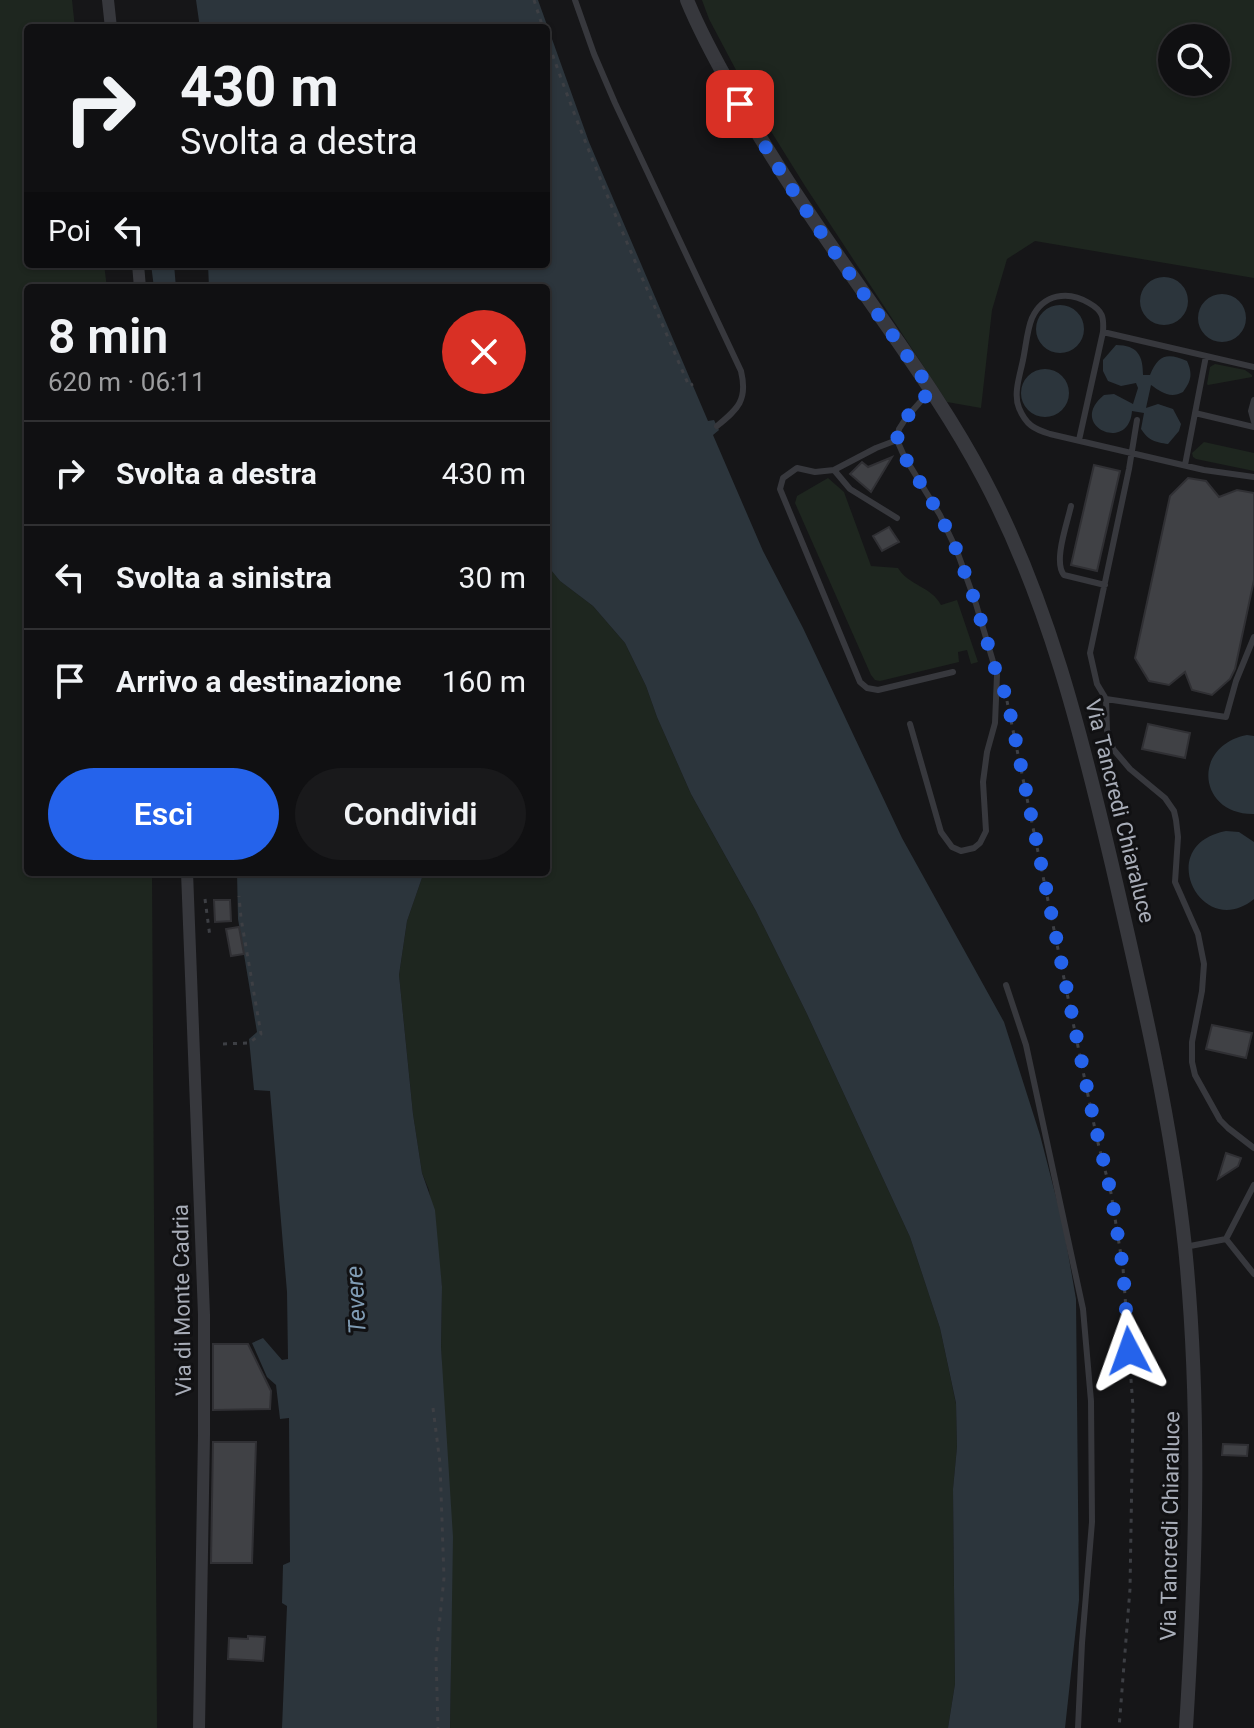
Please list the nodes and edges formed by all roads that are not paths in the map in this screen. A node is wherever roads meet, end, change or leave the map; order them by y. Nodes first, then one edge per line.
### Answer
1 (108, 0) edge
2 (575, 0) edge
3 (687, 0) edge
4 (111, 24) edge
5 (1103, 332) junction
6 (1206, 356) junction
7 (1254, 367) edge
8 (931, 390) junction
9 (1254, 400) edge
10 (1195, 413) junction
11 (1137, 420) dead end
12 (1254, 424) edge
13 (717, 426) dead end
14 (897, 440) junction
15 (1079, 440) junction
16 (1132, 453) junction
17 (1185, 465) junction
18 (834, 470) junction
19 (1254, 477) edge
20 (1071, 506) dead end
21 (897, 518) dead end
22 (1105, 585) junction
23 (1254, 637) edge
24 (953, 672) dead end
25 (1106, 699) junction
26 (910, 724) dead end
27 (187, 876) edge
28 (1006, 985) dead end
29 (1254, 1148) edge
30 (1254, 1185) edge
31 (1226, 1239) junction
32 (1185, 1247) junction
33 (1254, 1274) edge
34 (199, 1728) edge
35 (1078, 1728) edge
36 (1186, 1728) edge

1 - 4 street
2 - 13 lane
3 - 8 street, Via Tancredi Chiaraluce
5 - 6 lane
5 - 15 lane
5 - 15 lane
6 - 7 lane
6 - 10 lane
8 - 14 lane
8 - 32 street, Via Tancredi Chiaraluce
9 - 12 lane
10 - 12 lane
10 - 17 lane
11 - 16 lane
14 - 18 lane
14 - 26 lane
15 - 16 lane
16 - 17 lane
16 - 22 lane
17 - 19 lane
18 - 21 lane
18 - 24 lane
20 - 22 lane
22 - 25 lane
23 - 25 lane
25 - 29 lane
27 - 34 street, Via di Monte Cadria
28 - 35 lane
30 - 31 lane
31 - 32 lane
31 - 33 lane
32 - 36 street, Via Tancredi Chiaraluce

